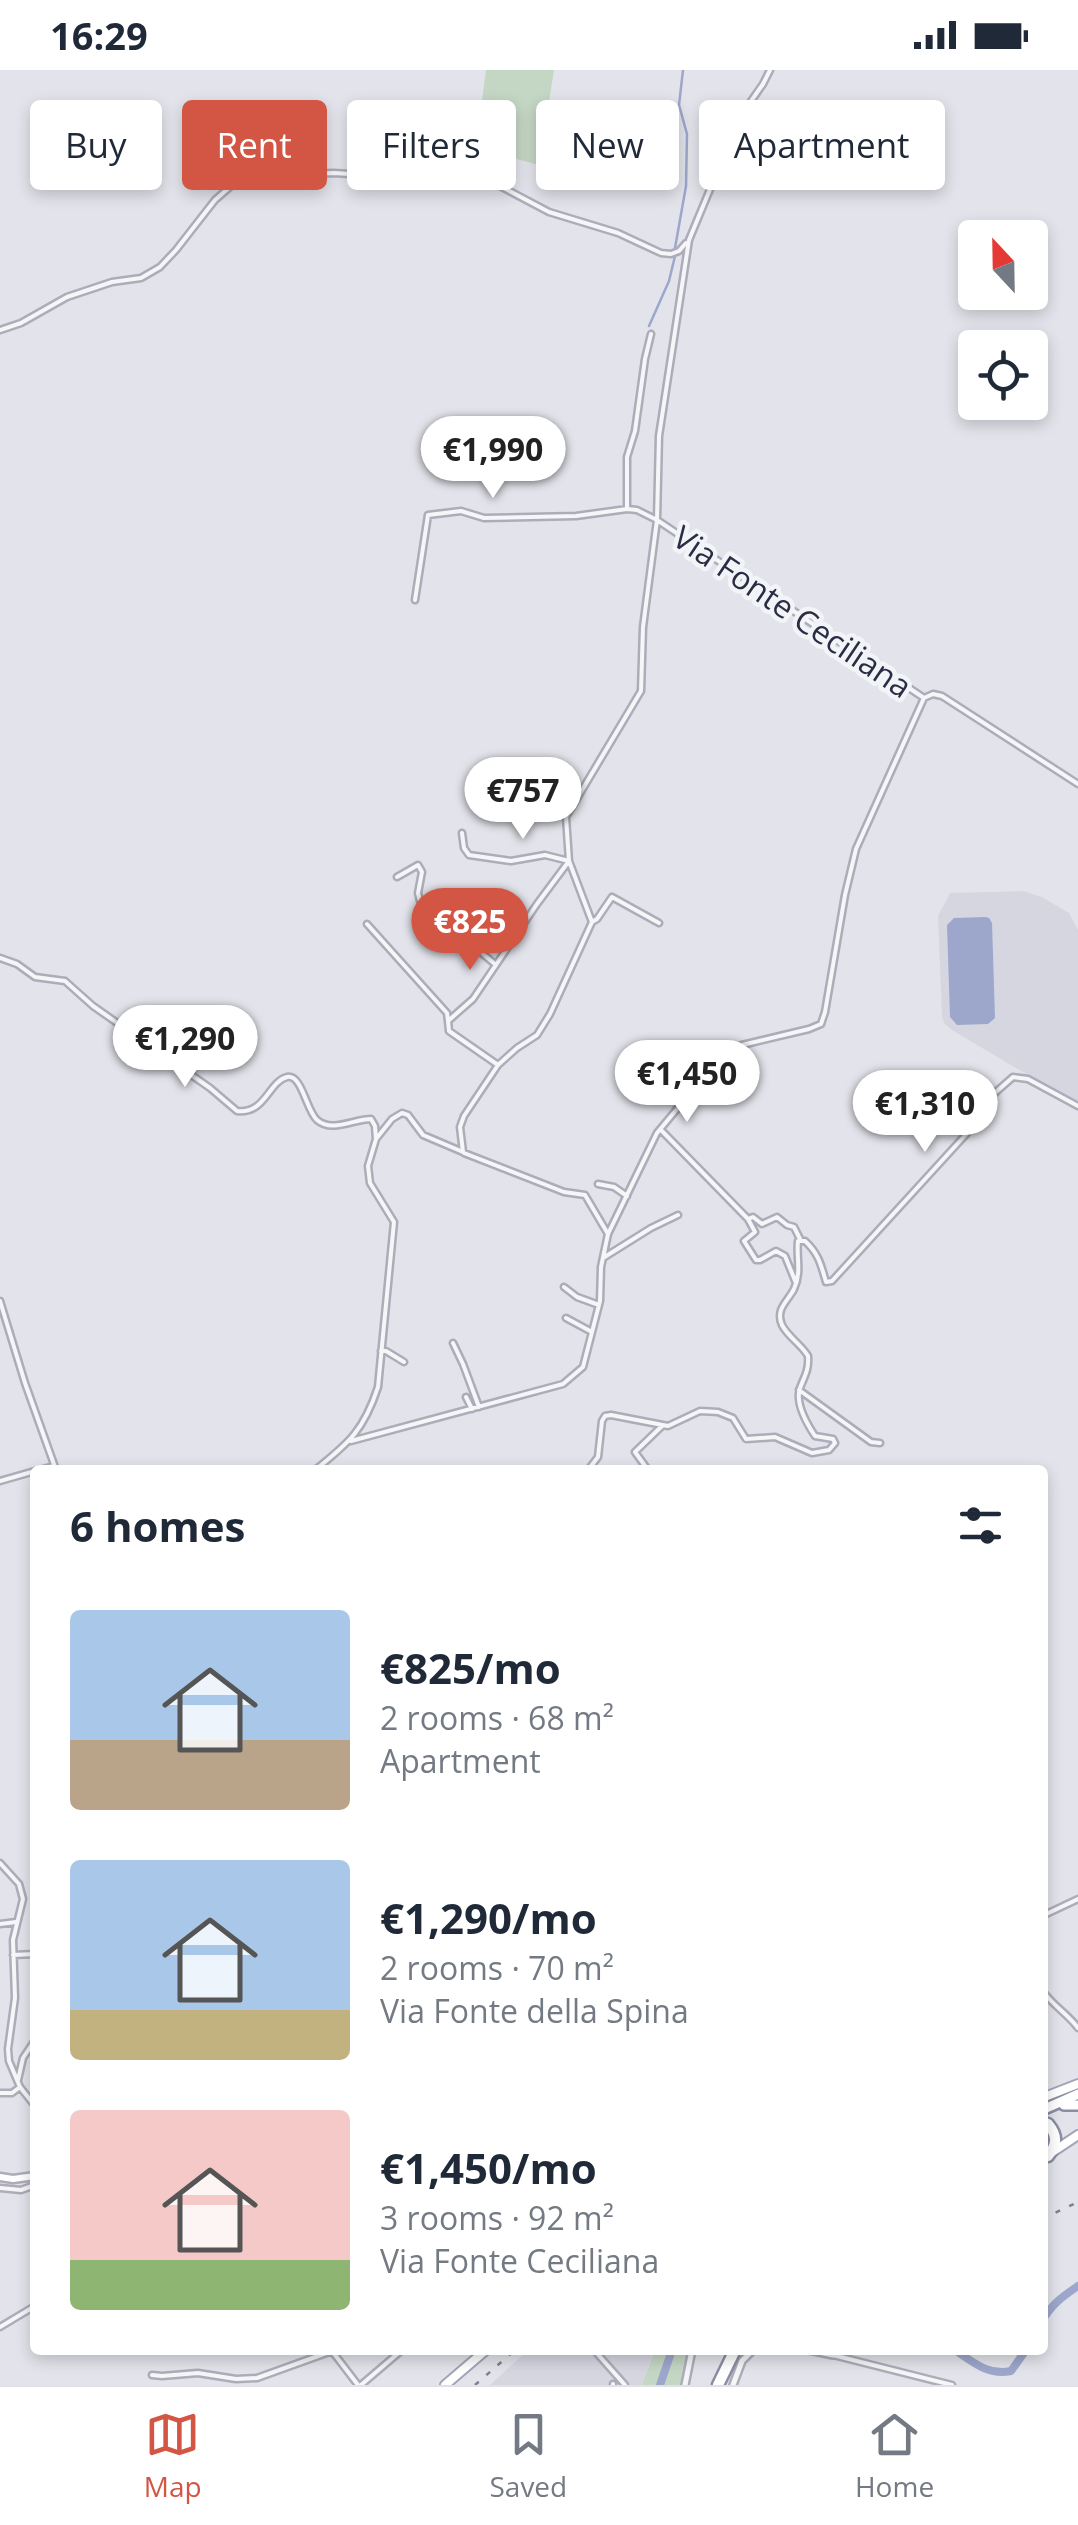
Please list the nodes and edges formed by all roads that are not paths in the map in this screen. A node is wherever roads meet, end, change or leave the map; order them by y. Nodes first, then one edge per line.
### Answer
1 (770, 70) edge
2 (688, 240) junction
3 (679, 252) junction
4 (686, 259) junction
5 (0, 330) edge
6 (651, 334) dead end
7 (626, 508) junction
8 (657, 520) junction
9 (415, 600) dead end
10 (924, 698) junction
11 (1078, 784) edge
12 (462, 833) dead end
13 (569, 861) junction
14 (397, 877) dead end
15 (592, 922) junction
16 (659, 923) dead end
17 (367, 924) dead end
18 (0, 958) edge
19 (496, 965) junction
20 (448, 1021) junction
21 (498, 1065) junction
22 (1078, 1106) edge
23 (662, 1130) junction
24 (376, 1138) junction
25 (463, 1152) junction
26 (598, 1184) dead end
27 (626, 1196) junction
28 (678, 1215) dead end
29 (748, 1220) junction
30 (608, 1234) junction
31 (800, 1240) junction
32 (603, 1258) junction
33 (796, 1283) junction
34 (564, 1287) dead end
35 (0, 1301) edge
36 (599, 1305) junction
37 (566, 1318) dead end
38 (592, 1332) junction
39 (453, 1343) dead end
40 (381, 1351) junction
41 (404, 1362) dead end
42 (799, 1390) junction
43 (466, 1397) dead end
44 (479, 1407) junction
45 (472, 1409) junction
46 (662, 1426) junction
47 (351, 1441) junction
48 (880, 1443) dead end
49 (55, 1465) edge
50 (321, 1465) edge
51 (592, 1465) edge
52 (644, 1465) edge
53 (30, 1473) edge
54 (0, 1482) edge
55 (0, 1863) edge
56 (1078, 1898) edge
57 (1048, 1913) edge
58 (16, 1922) junction
59 (0, 1924) edge
60 (30, 1954) edge
61 (13, 1955) junction
62 (1048, 1998) edge
63 (1078, 2028) edge
64 (0, 2040) edge
65 (8, 2043) junction
66 (30, 2048) edge
67 (19, 2084) junction
68 (1078, 2085) edge
69 (0, 2092) edge
70 (1048, 2096) edge
71 (30, 2099) edge
72 (1078, 2099) edge
73 (1063, 2103) junction
74 (1048, 2112) edge
75 (1048, 2124) edge
76 (1078, 2135) edge
77 (1048, 2155) edge
78 (1048, 2156) edge
79 (0, 2177) edge
80 (30, 2177) edge
81 (30, 2186) edge
82 (0, 2188) edge
83 (30, 2309) edge
84 (0, 2326) edge
85 (319, 2355) edge
86 (336, 2355) edge
87 (396, 2355) edge
88 (480, 2355) edge
89 (598, 2355) edge
90 (691, 2355) edge
91 (736, 2355) edge
92 (748, 2355) edge
93 (845, 2355) edge
94 (152, 2374) dead end
95 (360, 2385) edge
96 (445, 2385) edge
97 (625, 2385) edge
98 (685, 2385) edge
99 (725, 2385) edge
100 (952, 2385) edge

1 - 2 street
2 - 3 street
2 - 4 street
3 - 4 street
3 - 5 street
4 - 8 street
6 - 7 street
7 - 8 street, Via Fonte Ceciliana
7 - 9 street
8 - 10 street, Via Fonte Ceciliana
8 - 13 street
10 - 11 street
10 - 23 street, Via Fonte Ceciliana
12 - 13 street
13 - 15 street
13 - 19 street
14 - 19 street
15 - 16 street
15 - 21 street
17 - 20 street
18 - 24 street
19 - 20 street
20 - 21 street
21 - 25 street
22 - 31 street
23 - 27 street, Via Fonte Ceciliana
23 - 29 street
24 - 25 street
24 - 40 street
25 - 30 street
26 - 27 street
27 - 30 street, Via Fonte Ceciliana
28 - 32 street
29 - 31 street
29 - 33 street
30 - 32 street, Via Fonte Ceciliana
31 - 33 street
32 - 36 street, Via Fonte Ceciliana
33 - 42 street
34 - 36 street
35 - 49 street
36 - 38 street, Via Fonte Ceciliana
37 - 38 street
38 - 44 street, Via Fonte Ceciliana
39 - 44 street
40 - 41 street
40 - 47 street
42 - 46 street
42 - 48 street
43 - 45 street
44 - 45 street, Via Fonte Ceciliana
45 - 47 street, Via Fonte Ceciliana
46 - 51 street
46 - 52 street
47 - 50 street
53 - 54 street
55 - 58 street
56 - 57 street
58 - 59 street
58 - 61 street
60 - 61 street
61 - 65 street
62 - 63 street
64 - 65 street
65 - 67 street
66 - 67 street
67 - 69 street
67 - 71 street
68 - 70 main road
68 - 73 highway
72 - 73 highway
73 - 74 highway
75 - 77 highway
76 - 78 main road
79 - 80 main road
81 - 82 street
83 - 84 street
85 - 94 street
86 - 95 street
87 - 95 street
88 - 96 main road
89 - 97 street
90 - 98 street
91 - 99 highway
92 - 99 street
93 - 100 street

